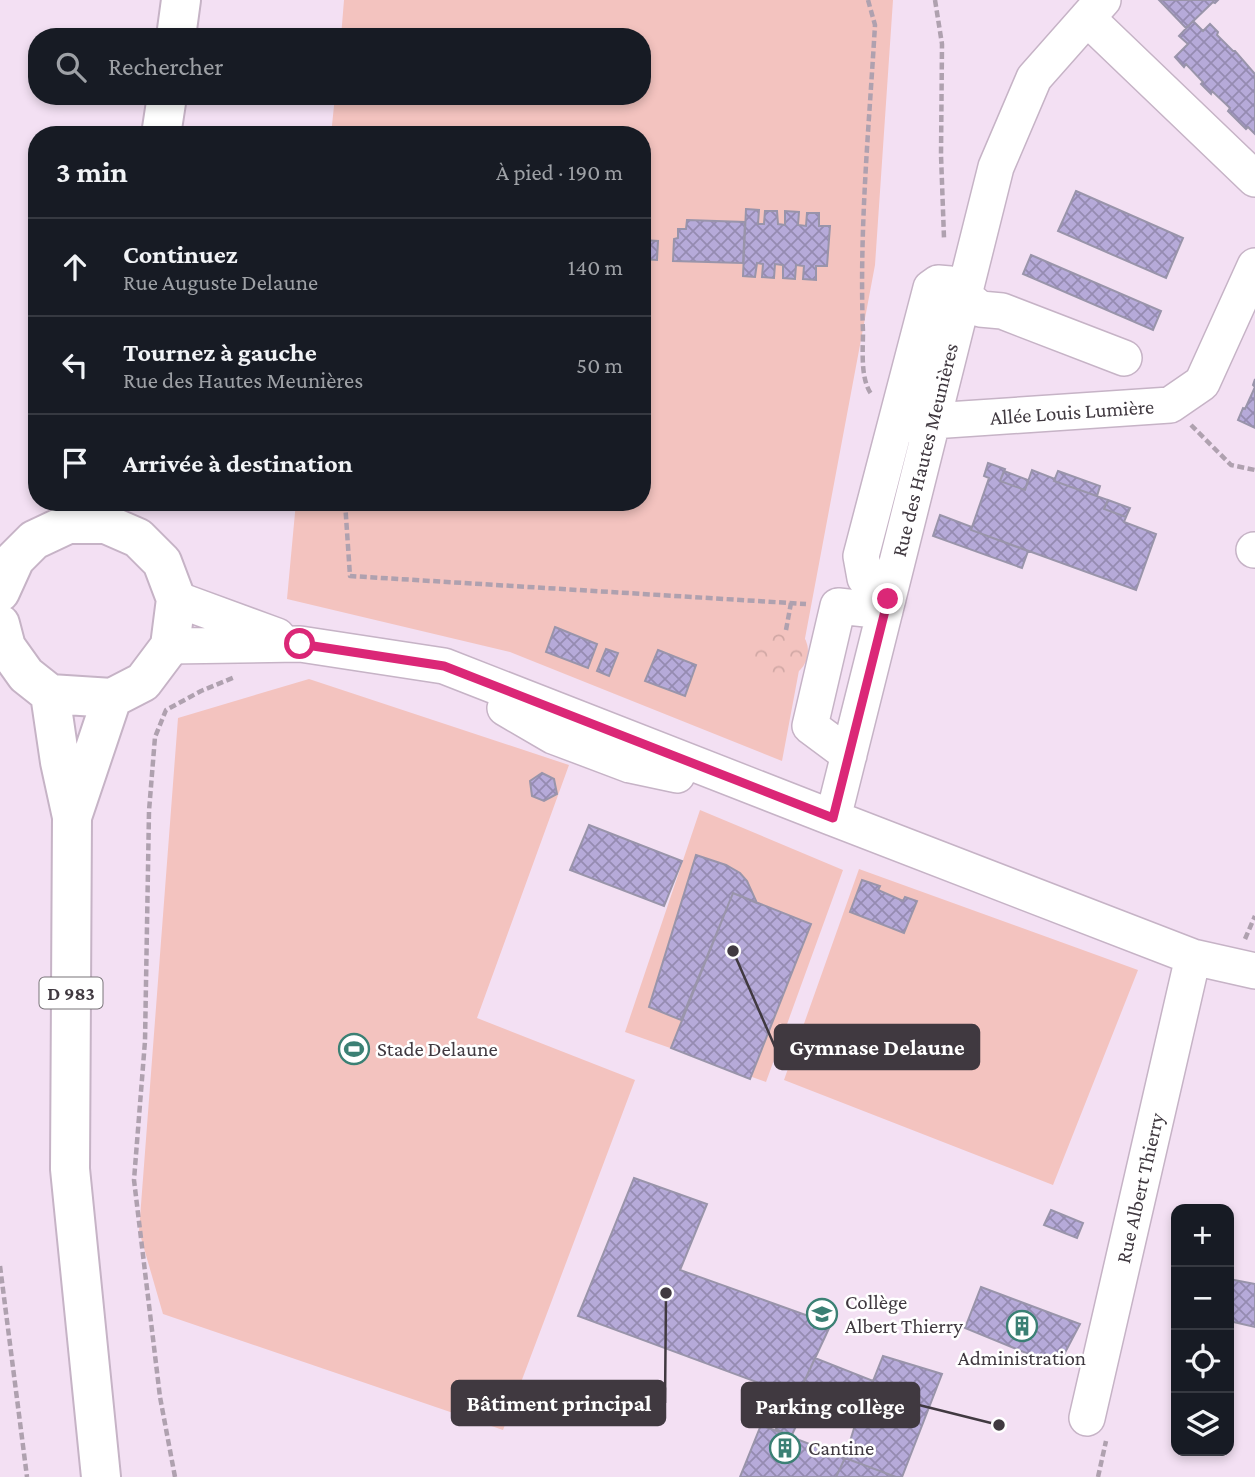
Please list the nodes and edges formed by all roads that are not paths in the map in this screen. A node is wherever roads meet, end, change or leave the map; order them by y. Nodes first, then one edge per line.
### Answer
1 (181, 0) edge
2 (1095, 9) edge
3 (177, 28) edge
4 (166, 105) edge
5 (162, 126) edge
6 (1255, 179) edge
7 (1255, 266) edge
8 (964, 294) junction
9 (1124, 358) dead end
10 (896, 421) junction
11 (932, 421) junction
12 (74, 513) edge
13 (135, 520) edge
14 (5, 570) edge
15 (176, 599) junction
16 (887, 605) junction
17 (0, 624) edge
18 (300, 644) junction
19 (170, 646) junction
20 (50, 694) junction
21 (112, 698) junction
22 (849, 755) junction
23 (72, 817) junction
24 (833, 818) junction
25 (1192, 957) junction
26 (1255, 971) edge
27 (1087, 1418) dead end
28 (101, 1477) edge

1 - 3 main road
2 - 6 street
2 - 8 street, Rue des Hautes Meunières
4 - 5 main road
7 - 11 street, Allée Louis Lumière
8 - 9 street
8 - 10 street
8 - 11 street, Rue des Hautes Meunières
10 - 11 street, Allée Louis Lumière
10 - 16 street
11 - 16 street, Rue des Hautes Meunières
12 - 13 main road
12 - 14 main road
13 - 15 main road
15 - 18 street
15 - 19 main road
16 - 22 street, Rue des Hautes Meunières
16 - 22 street
17 - 20 main road
18 - 19 street
18 - 24 street
19 - 21 main road
20 - 21 main road
20 - 23 main road, D 983
21 - 23 main road, D 983
22 - 24 street, Rue des Hautes Meunières
23 - 28 main road, D 983
24 - 25 street
25 - 26 street
25 - 27 street, Rue Albert Thierry

